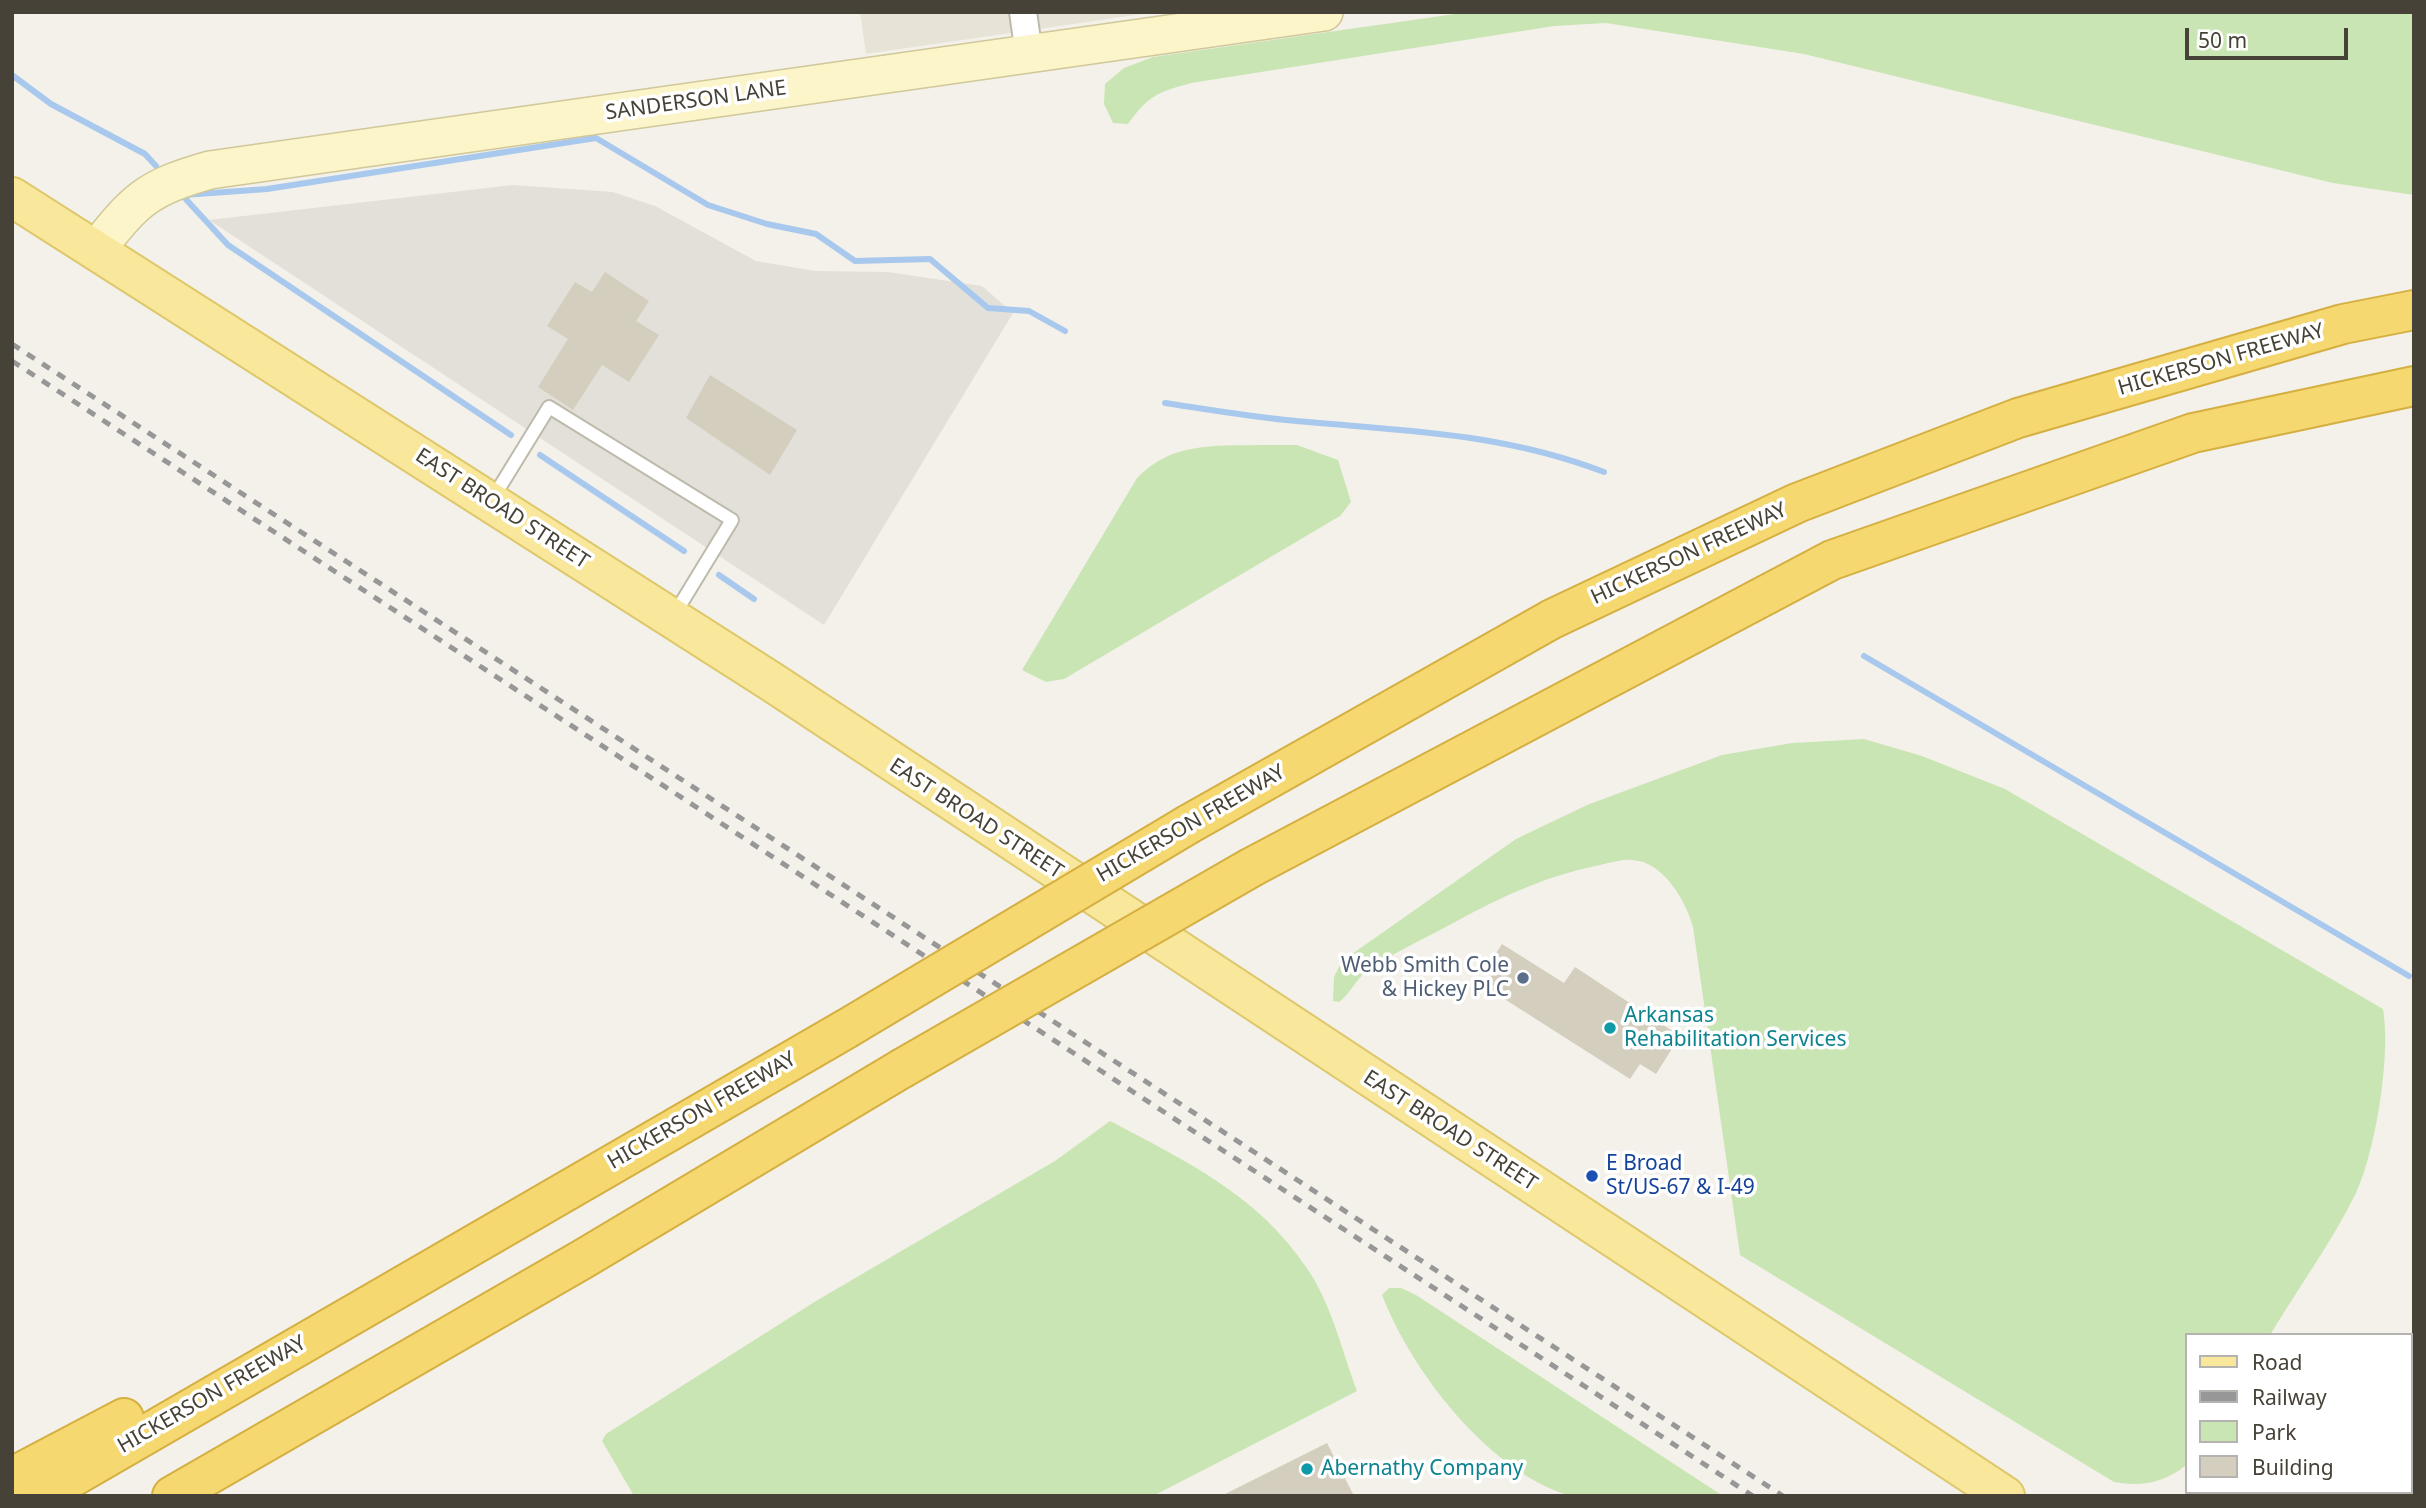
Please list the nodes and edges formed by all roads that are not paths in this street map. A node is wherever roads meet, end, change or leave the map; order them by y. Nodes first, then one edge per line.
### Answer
1 (1023, 12) edge
2 (1324, 12) edge
3 (1029, 54) junction
4 (12, 197) edge
5 (96, 250) junction
6 (2414, 310) edge
7 (2414, 386) edge
8 (491, 502) junction
9 (672, 618) junction
10 (534, 1207) junction
11 (12, 1477) edge
12 (40, 1496) edge
13 (172, 1496) edge
14 (2005, 1496) edge

1 - 3 street
2 - 3 street, SANDERSON LANE
3 - 5 street, SANDERSON LANE
4 - 5 main road, EAST BROAD STREET
5 - 8 main road, EAST BROAD STREET
6 - 10 highway, HICKERSON FREEWAY, bridge
7 - 13 highway, bridge
8 - 9 main road, EAST BROAD STREET
8 - 9 lane
9 - 14 main road, EAST BROAD STREET
10 - 11 highway
10 - 12 highway, HICKERSON FREEWAY

